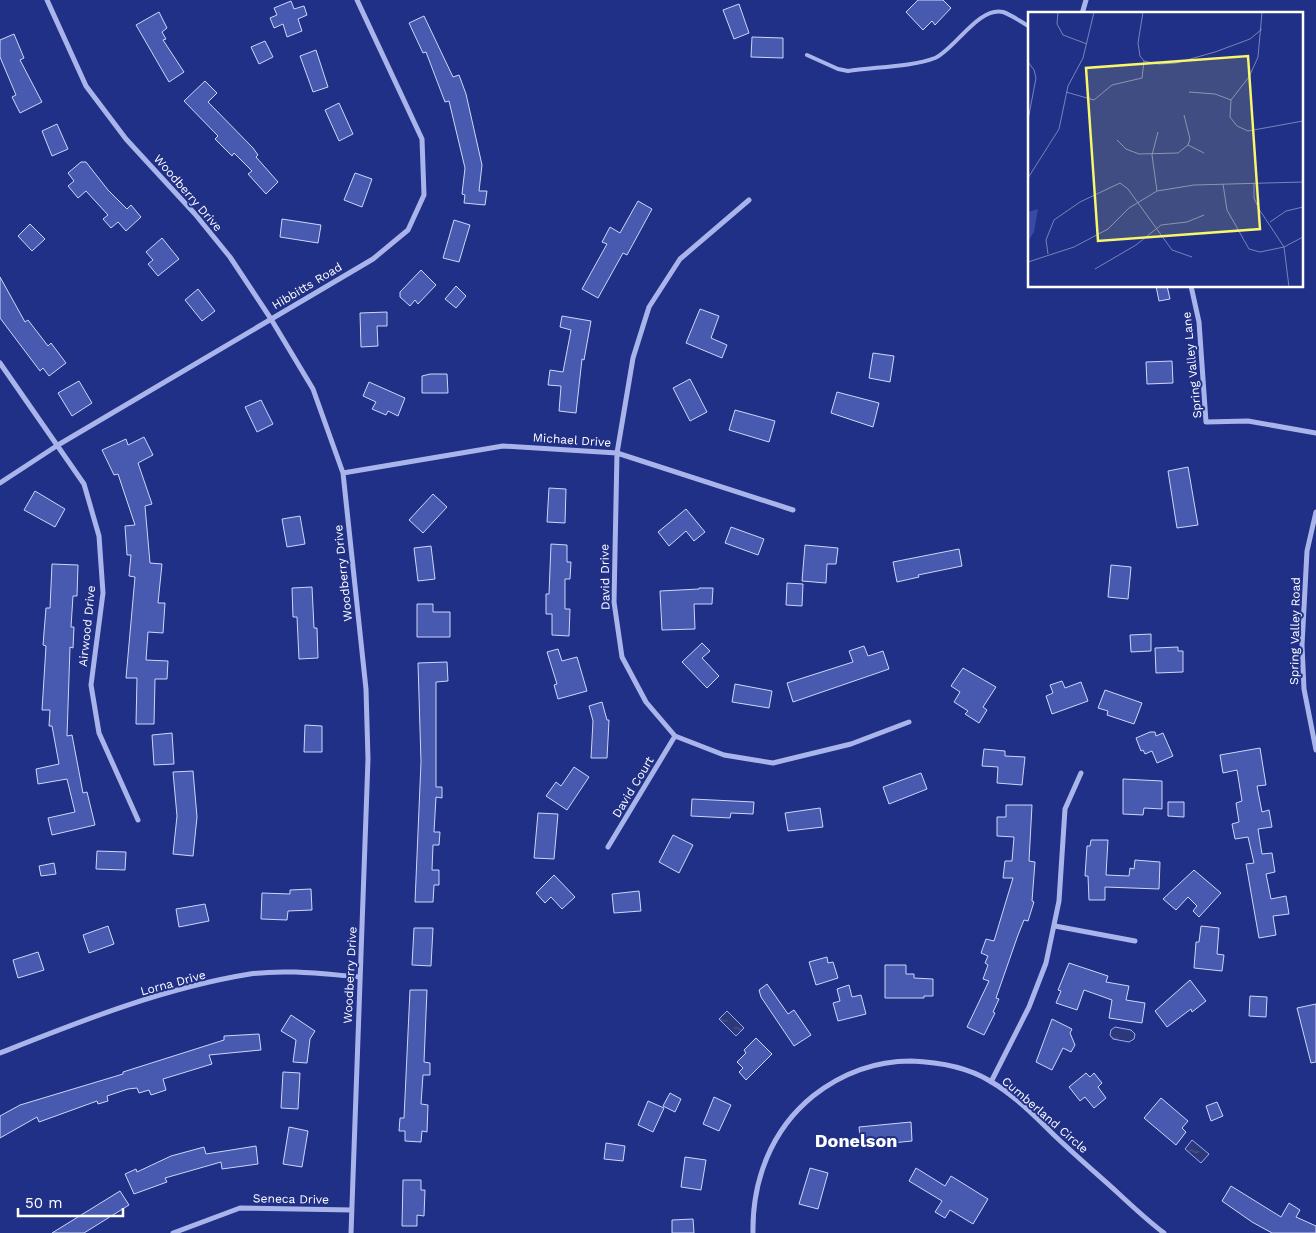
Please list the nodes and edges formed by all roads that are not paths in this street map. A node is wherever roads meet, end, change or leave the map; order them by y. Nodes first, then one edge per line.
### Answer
1 (48, 0) edge
2 (356, 0) edge
3 (1028, 26) edge
4 (807, 55) dead end
5 (749, 200) dead end
6 (1191, 288) edge
7 (271, 319) junction
8 (0, 363) edge
9 (1316, 433) edge
10 (58, 445) junction
11 (617, 453) junction
12 (343, 473) junction
13 (0, 483) edge
14 (793, 510) dead end
15 (1316, 512) edge
16 (909, 722) dead end
17 (675, 736) junction
18 (1316, 750) edge
19 (1081, 772) dead end
20 (138, 820) dead end
21 (608, 847) dead end
22 (1055, 926) junction
23 (1135, 941) dead end
24 (360, 977) junction
25 (0, 1053) edge
26 (991, 1082) junction
27 (352, 1210) junction
28 (173, 1233) edge
29 (351, 1233) edge
30 (754, 1233) edge
31 (1164, 1233) edge

1 - 7 street, Woodberry Drive
2 - 7 street, Hibbitts Road
3 - 4 lane
5 - 11 street, David Drive
6 - 9 street, Spring Valley Lane
7 - 10 street, Hibbitts Road
7 - 12 street, Woodberry Drive
8 - 10 street, Airwood Drive
10 - 13 street, Hibbitts Road
10 - 20 street, Airwood Drive
11 - 12 street, Michael Drive
11 - 14 street, Michael Drive
11 - 17 street, David Drive
12 - 24 street, Woodberry Drive
15 - 18 street, Spring Valley Road
16 - 17 street, David Drive
17 - 21 street, David Court
19 - 22 street
22 - 23 street
22 - 26 street
24 - 25 street, Lorna Drive
24 - 27 street, Woodberry Drive
26 - 30 street, Cumberland Circle
26 - 31 street, Cumberland Circle
27 - 28 street, Seneca Drive
27 - 29 street, Woodberry Drive

